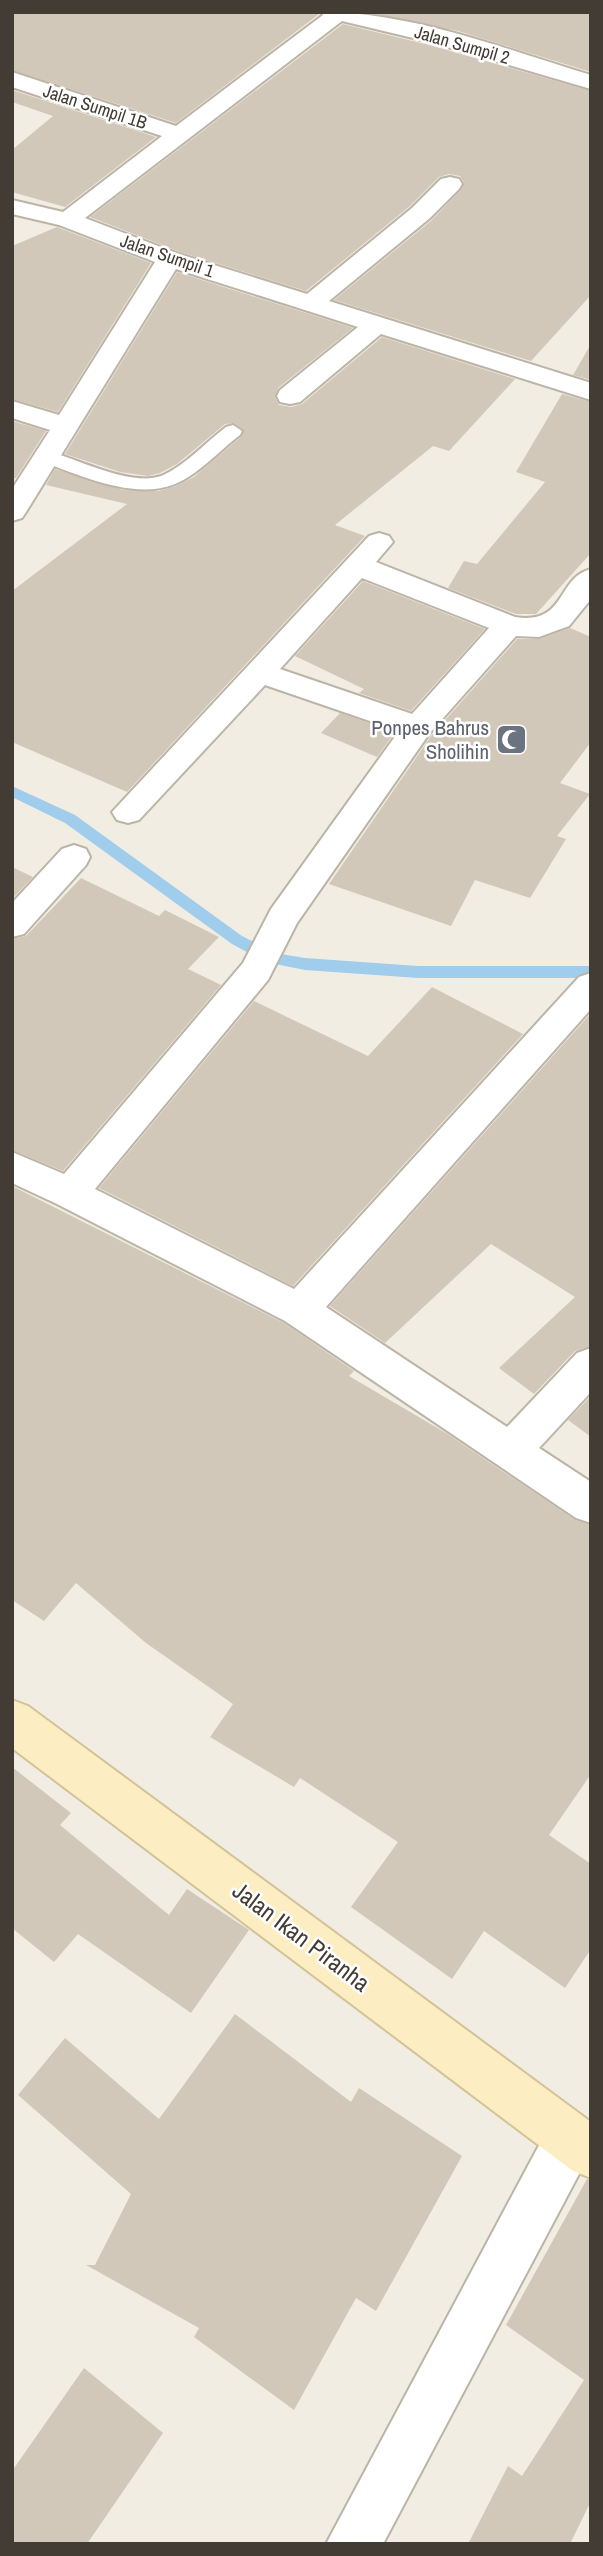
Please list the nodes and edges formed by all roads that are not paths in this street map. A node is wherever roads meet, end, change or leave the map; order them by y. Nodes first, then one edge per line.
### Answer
1 (336, 13) edge
2 (12, 79) edge
3 (591, 82) edge
4 (178, 134) junction
5 (450, 184) dead end
6 (12, 207) edge
7 (67, 220) junction
8 (170, 259) junction
9 (310, 304) junction
10 (377, 324) junction
11 (591, 392) edge
12 (290, 396) dead end
13 (12, 409) edge
14 (65, 426) junction
15 (233, 431) dead end
16 (45, 456) junction
17 (12, 512) edge
18 (379, 542) dead end
19 (359, 566) junction
20 (591, 578) edge
21 (509, 625) junction
22 (260, 673) junction
23 (418, 727) junction
24 (128, 812) dead end
25 (74, 857) dead end
26 (12, 925) edge
27 (591, 986) edge
28 (12, 1167) edge
29 (70, 1193) junction
30 (299, 1310) junction
31 (591, 1365) edge
32 (510, 1451) junction
33 (591, 1505) edge
34 (12, 1721) edge
35 (580, 2146) edge
36 (353, 2544) edge

1 - 3 street, Jalan Sumpil 2
1 - 4 street
2 - 4 street, Jalan Sumpil 1B
4 - 7 street
5 - 9 street
6 - 7 street, Jalan Sumpil 1
7 - 8 street, Jalan Sumpil 1
8 - 9 street, Jalan Sumpil 1
8 - 14 street
9 - 10 street, Jalan Sumpil 1
10 - 11 street, Jalan Sumpil 1
10 - 12 street
13 - 14 street
14 - 16 street
15 - 16 lane
16 - 17 street
18 - 19 street
19 - 21 street
19 - 22 street
20 - 21 street
21 - 23 street
22 - 23 street
22 - 24 street
23 - 29 street
25 - 26 street
27 - 30 street
28 - 29 street
29 - 30 street
30 - 32 street
31 - 32 street
32 - 33 street
34 - 35 street, Jalan Ikan Piranha
35 - 36 street

